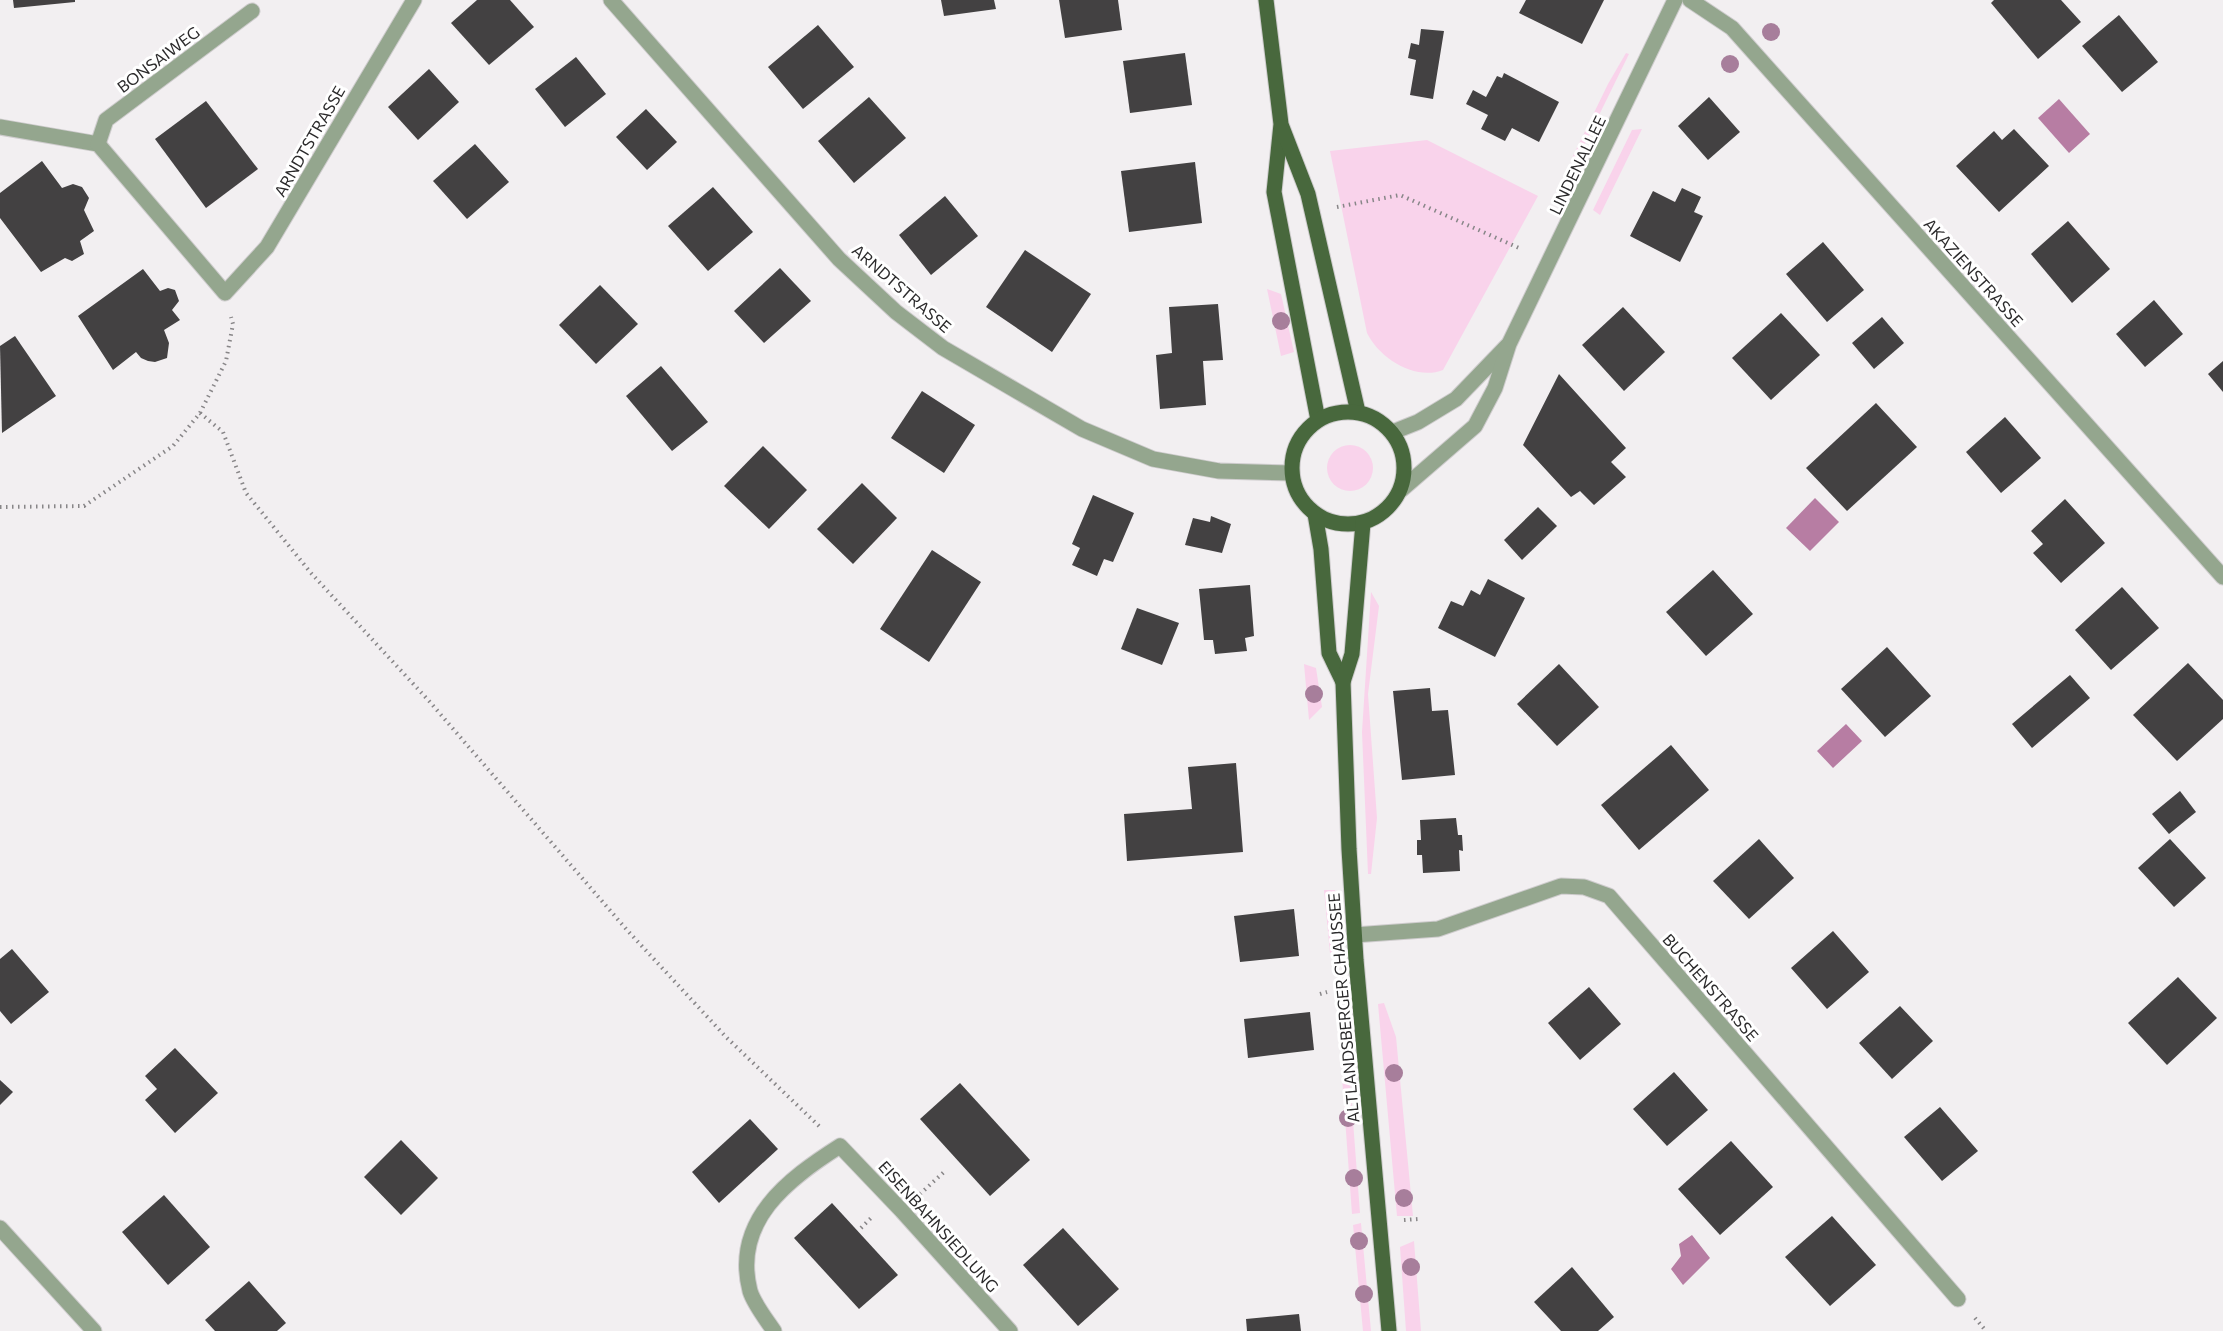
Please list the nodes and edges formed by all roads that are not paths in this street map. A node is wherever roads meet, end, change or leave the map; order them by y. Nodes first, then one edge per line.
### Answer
1 (414, 0) edge
2 (611, 0) edge
3 (1266, 0) edge
4 (1675, 0) edge
5 (1690, 0) edge
6 (252, 11) dead end
7 (1281, 124) junction
8 (0, 127) edge
9 (98, 144) junction
10 (1509, 344) junction
11 (1358, 412) junction
12 (1318, 420) junction
13 (1393, 432) junction
14 (1292, 473) junction
15 (1401, 490) junction
16 (1316, 514) junction
17 (1363, 523) junction
18 (2223, 577) edge
19 (1343, 682) junction
20 (1354, 935) junction
21 (0, 1228) edge
22 (1958, 1299) dead end
23 (94, 1331) edge
24 (774, 1331) edge
25 (1010, 1331) edge
26 (1389, 1331) edge

1 - 9 street, ARNDTSTRASSE
2 - 14 street, ARNDTSTRASSE
3 - 7 main road
4 - 10 street, LINDENALLEE
5 - 18 street, AKAZIENSTRASSE
6 - 9 street, BONSAIWEG
7 - 11 main road
7 - 12 main road
8 - 9 street
10 - 13 street, LINDENALLEE
10 - 15 street, LINDENALLEE
11 - 12 main road
11 - 13 main road
12 - 14 main road
13 - 15 main road
14 - 16 main road, ALTLANDSBERGER CHAUSSEE
15 - 17 main road
16 - 17 main road
16 - 19 main road, ALTLANDSBERGER CHAUSSEE
17 - 19 main road, ALTLANDSBERGER CHAUSSEE
19 - 20 main road, ALTLANDSBERGER CHAUSSEE
20 - 22 street, BUCHENSTRASSE
20 - 26 main road, ALTLANDSBERGER CHAUSSEE
21 - 23 street
24 - 25 street, EISENBAHNSIEDLUNG

